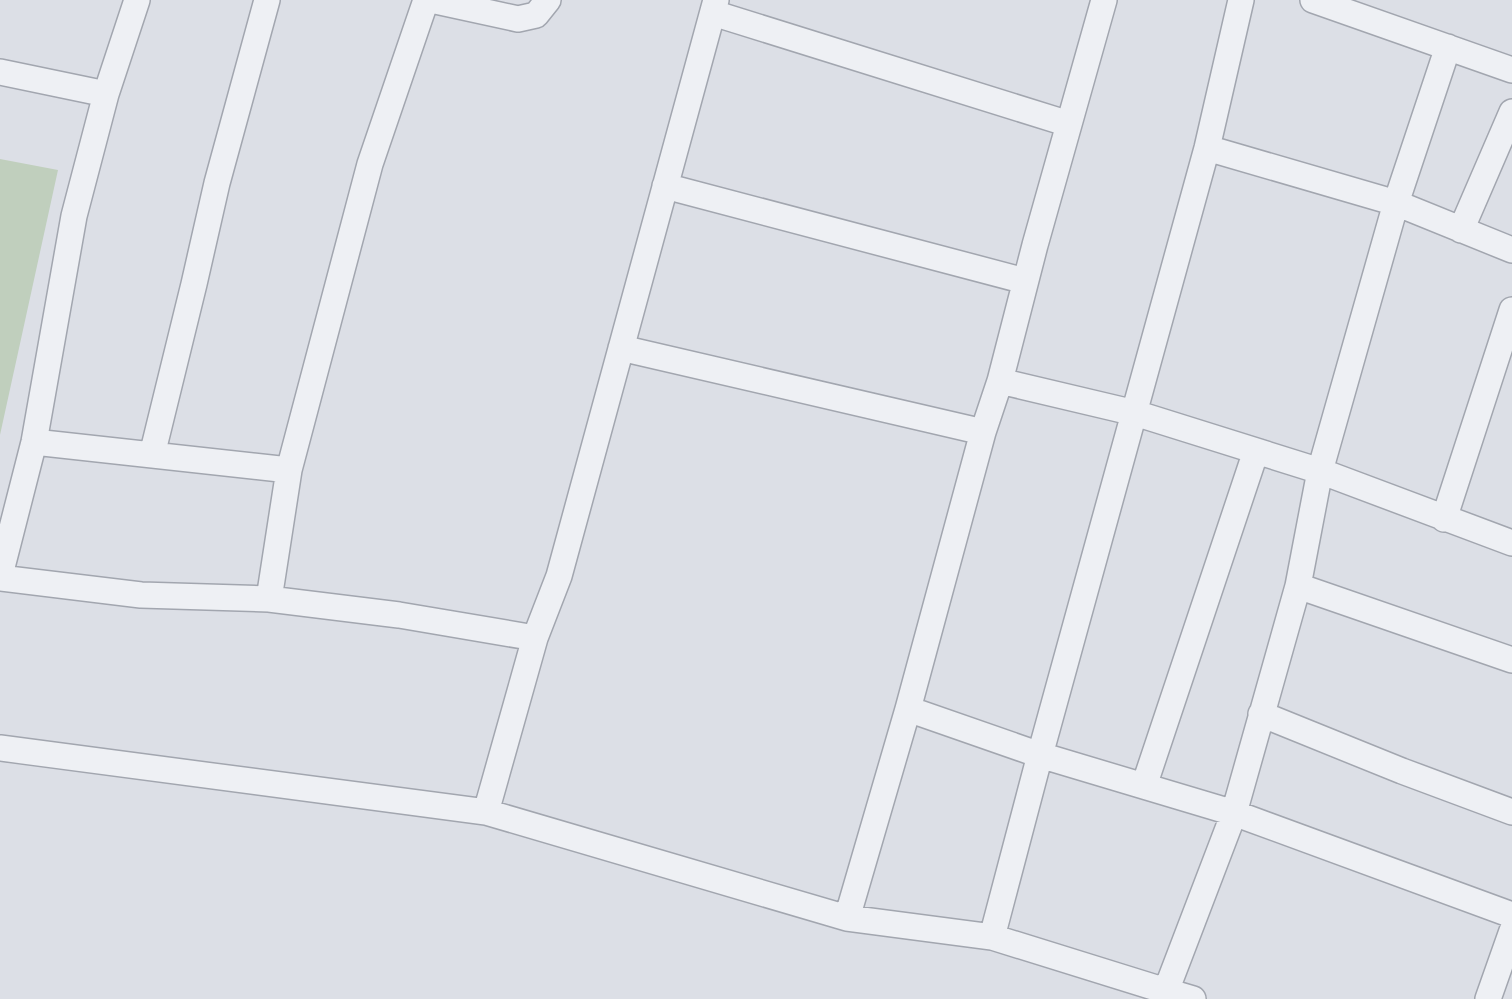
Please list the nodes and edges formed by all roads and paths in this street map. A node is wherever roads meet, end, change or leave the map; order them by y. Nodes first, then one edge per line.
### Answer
1 (136, 0) edge
2 (267, 0) edge
3 (426, 0) edge
4 (431, 0) edge
5 (548, 0) edge
6 (1104, 0) edge
7 (1242, 0) edge
8 (1313, 0) edge
9 (714, 6) edge
10 (1369, 10) edge
11 (1448, 47) junction
12 (1512, 70) edge
13 (0, 72) edge
14 (106, 94) junction
15 (1512, 112) edge
16 (1069, 124) junction
17 (1207, 148) junction
18 (665, 186) junction
19 (1396, 203) junction
20 (1461, 230) junction
21 (1512, 250) edge
22 (1025, 281) junction
23 (1512, 310) edge
24 (621, 348) junction
25 (1000, 381) junction
26 (1135, 413) junction
27 (983, 432) junction
28 (34, 442) junction
29 (1256, 451) junction
30 (152, 455) junction
31 (289, 470) junction
32 (1320, 472) junction
33 (1444, 518) junction
34 (1512, 543) edge
35 (0, 576) edge
36 (1298, 586) junction
37 (269, 599) junction
38 (535, 638) junction
39 (1512, 660) edge
40 (908, 709) junction
41 (1261, 714) junction
42 (0, 748) edge
43 (1040, 755) junction
44 (1144, 786) junction
45 (486, 812) junction
46 (1234, 812) junction
47 (1512, 812) edge
48 (1512, 915) edge
49 (847, 918) junction
50 (1512, 931) edge
51 (992, 937) junction
52 (1165, 995) edge
53 (1193, 999) edge
54 (1488, 999) edge

1 - 14 street
2 - 30 street
3 - 31 street
4 - 5 street
6 - 16 street
7 - 17 street
8 - 10 street
9 - 16 street
9 - 18 street
10 - 11 street
11 - 12 street
11 - 19 street
13 - 14 street
14 - 28 street
15 - 20 street
16 - 22 street
17 - 19 street
17 - 26 street
18 - 22 street
18 - 24 street
19 - 20 street
19 - 32 street
20 - 21 street
22 - 25 street
23 - 33 street
24 - 27 street
24 - 38 street
25 - 26 street
25 - 27 street
26 - 29 street
26 - 43 street
27 - 40 street
28 - 30 street
28 - 35 street
29 - 32 street
29 - 44 street
30 - 31 street
31 - 37 street
32 - 33 street
32 - 36 street
33 - 34 street
35 - 37 street
36 - 39 street
36 - 41 street
37 - 38 street
38 - 45 street
40 - 43 street
40 - 49 street
41 - 46 street
41 - 47 street
42 - 45 street
43 - 44 street
43 - 51 street
44 - 46 street
45 - 49 street
46 - 48 street
46 - 52 street
49 - 51 street
50 - 54 street
51 - 52 street
52 - 53 street

